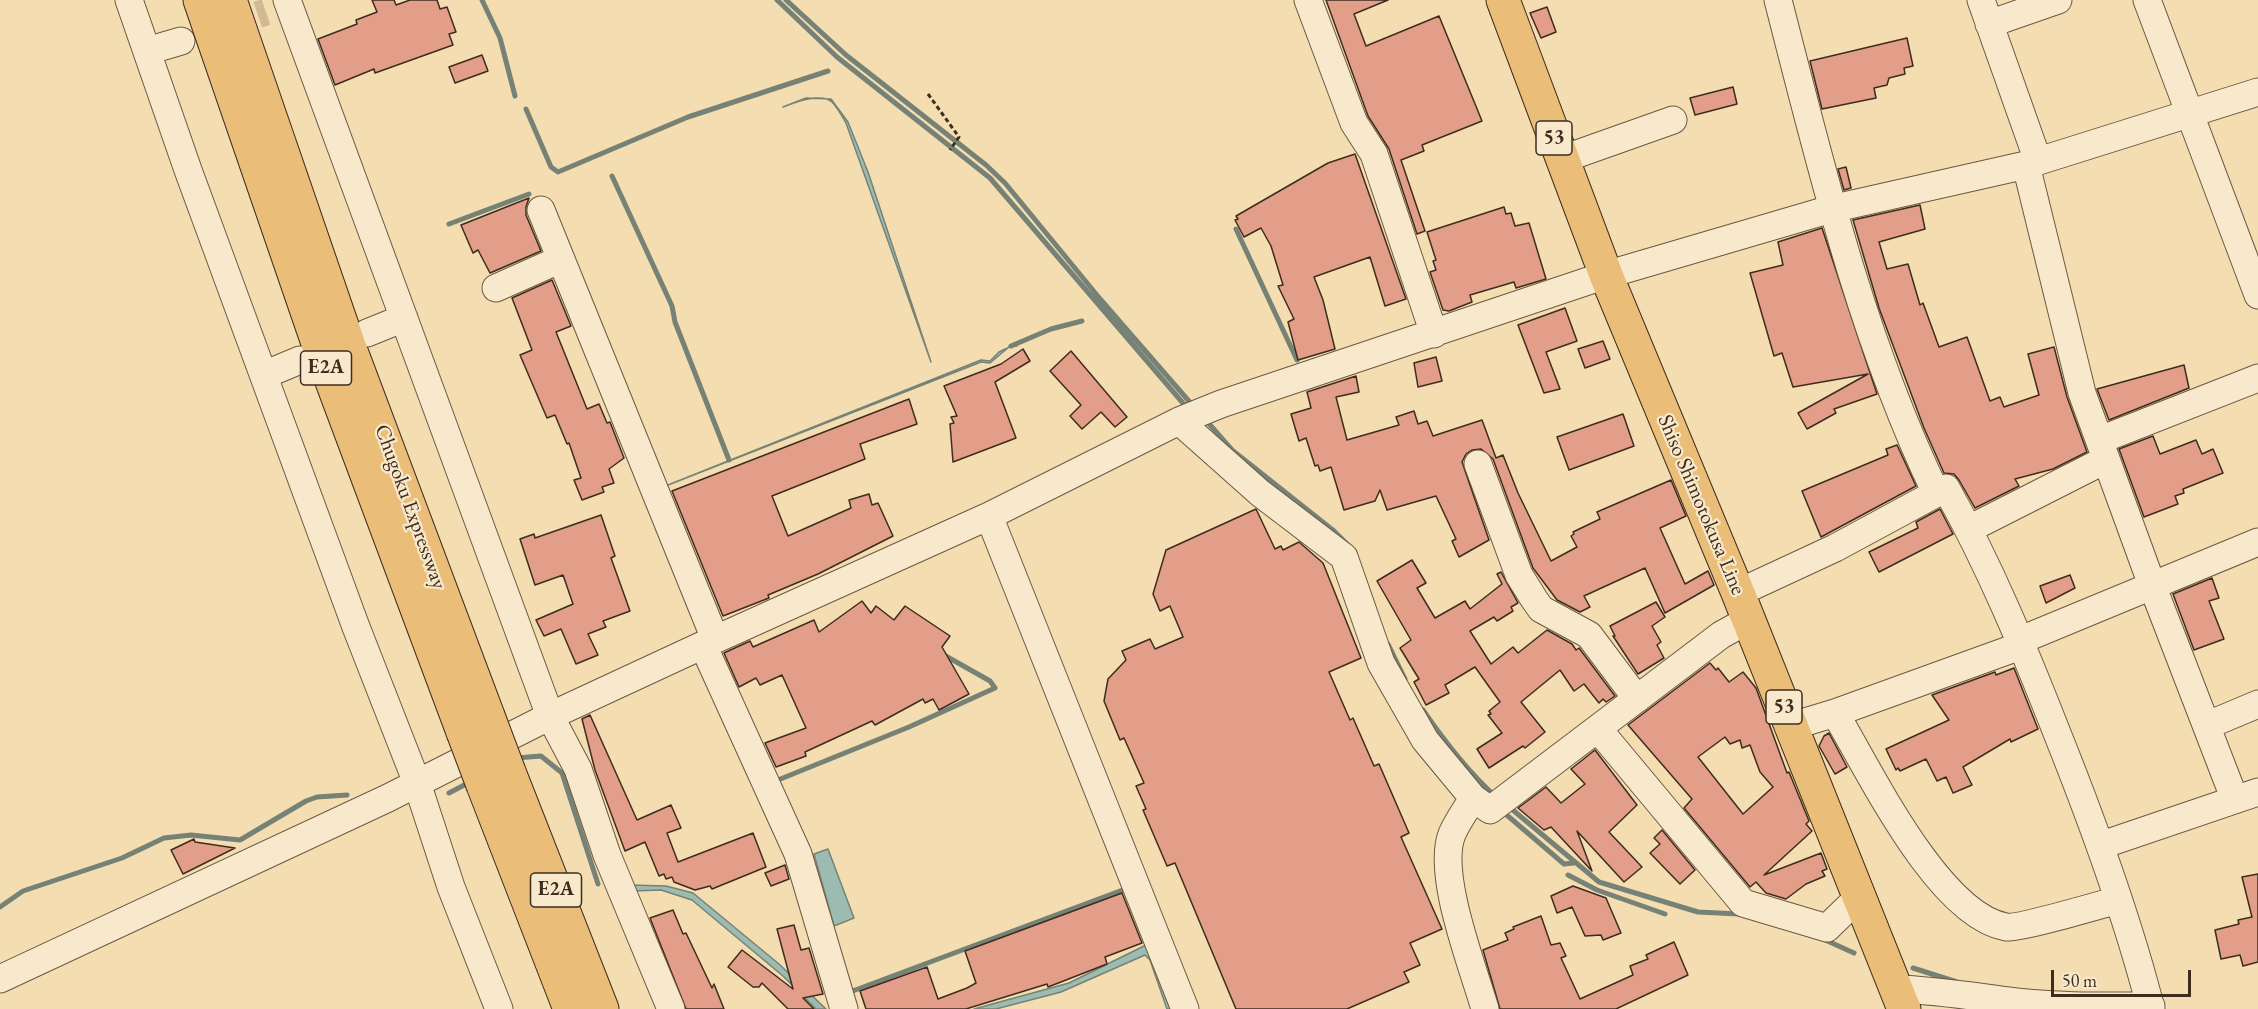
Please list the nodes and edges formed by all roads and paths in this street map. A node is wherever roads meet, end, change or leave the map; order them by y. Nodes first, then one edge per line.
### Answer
1 (129, 0) edge
2 (200, 0) edge
3 (230, 0) edge
4 (1308, 0) edge
5 (1503, 0) edge
6 (1778, 0) edge
7 (2058, 0) edge
8 (2147, 0) edge
9 (281, 6) edge
10 (1984, 12) edge
11 (180, 41) dead end
12 (147, 51) junction
13 (2258, 92) edge
14 (928, 94) dead end
15 (2189, 113) junction
16 (1673, 120) dead end
17 (950, 150) dead end
18 (1563, 159) junction
19 (2032, 163) junction
20 (1832, 209) junction
21 (541, 210) dead end
22 (561, 259) junction
23 (1606, 275) junction
24 (496, 288) dead end
25 (2258, 296) edge
26 (404, 318) junction
27 (367, 333) dead end
28 (1434, 334) junction
29 (300, 360) dead end
30 (264, 375) junction
31 (2258, 378) edge
32 (1179, 421) junction
33 (2103, 450) junction
34 (1478, 464) dead end
35 (1936, 493) junction
36 (989, 516) junction
37 (1969, 529) junction
38 (2258, 542) edge
39 (2152, 585) junction
40 (1743, 606) junction
41 (709, 642) junction
42 (2022, 643) junction
43 (1637, 699) junction
44 (2258, 704) edge
45 (1835, 713) junction
46 (550, 716) junction
47 (475, 724) junction
48 (2208, 725) junction
49 (1792, 726) junction
50 (1598, 729) junction
51 (496, 778) junction
52 (417, 783) junction
53 (2246, 796) edge
54 (1473, 798) junction
55 (2102, 845) junction
56 (1860, 896) junction
57 (2118, 900) junction
58 (0, 979) edge
59 (1900, 999) edge
60 (2151, 1007) edge
61 (667, 1008) edge
62 (499, 1009) edge
63 (570, 1009) edge
64 (602, 1009) edge
65 (844, 1009) edge
66 (1185, 1009) edge
67 (1485, 1009) edge

1 - 12 street
2 - 47 main road, Chugoku Expressway / E2A
3 - 47 main road, Chugoku Expressway / E2A
4 - 28 street
5 - 18 main road, Shiso Shimotokusa Line / 53
6 - 20 street
7 - 10 street
8 - 15 street
9 - 26 street
10 - 19 street
11 - 12 street
12 - 30 street
13 - 15 street
14 - 17 path
15 - 19 street
15 - 25 street
16 - 18 street
18 - 23 main road, Shiso Shimotokusa Line / 53
19 - 20 street
19 - 33 street
20 - 23 street
20 - 35 street
21 - 22 street
22 - 24 street
22 - 41 street
23 - 28 street
23 - 40 main road, Shiso Shimotokusa Line / 53
26 - 27 street
26 - 46 street
28 - 32 street
29 - 30 street
30 - 52 street
31 - 33 street
32 - 36 street
32 - 54 street
33 - 37 street
33 - 39 street
34 - 43 street
35 - 37 street
35 - 40 street
36 - 41 street
36 - 66 street
37 - 42 street
38 - 39 street
39 - 42 street
39 - 48 street
40 - 43 street
40 - 49 main road, Shiso Shimotokusa Line / 53
41 - 46 street
41 - 65 street
42 - 45 street
42 - 55 street
43 - 50 street
44 - 48 street
45 - 49 street
45 - 57 street
46 - 52 street
46 - 61 street
47 - 51 main road, Chugoku Expressway / E2A, bridge
48 - 53 street
49 - 56 main road, Shiso Shimotokusa Line / 53
50 - 54 street
50 - 56 street
51 - 63 main road, Chugoku Expressway / E2A
51 - 64 main road, Chugoku Expressway / E2A
52 - 58 street
52 - 62 street
53 - 55 street
54 - 67 street
55 - 57 street
56 - 59 main road, Shiso Shimotokusa Line / 53
57 - 60 street
59 - 60 street

